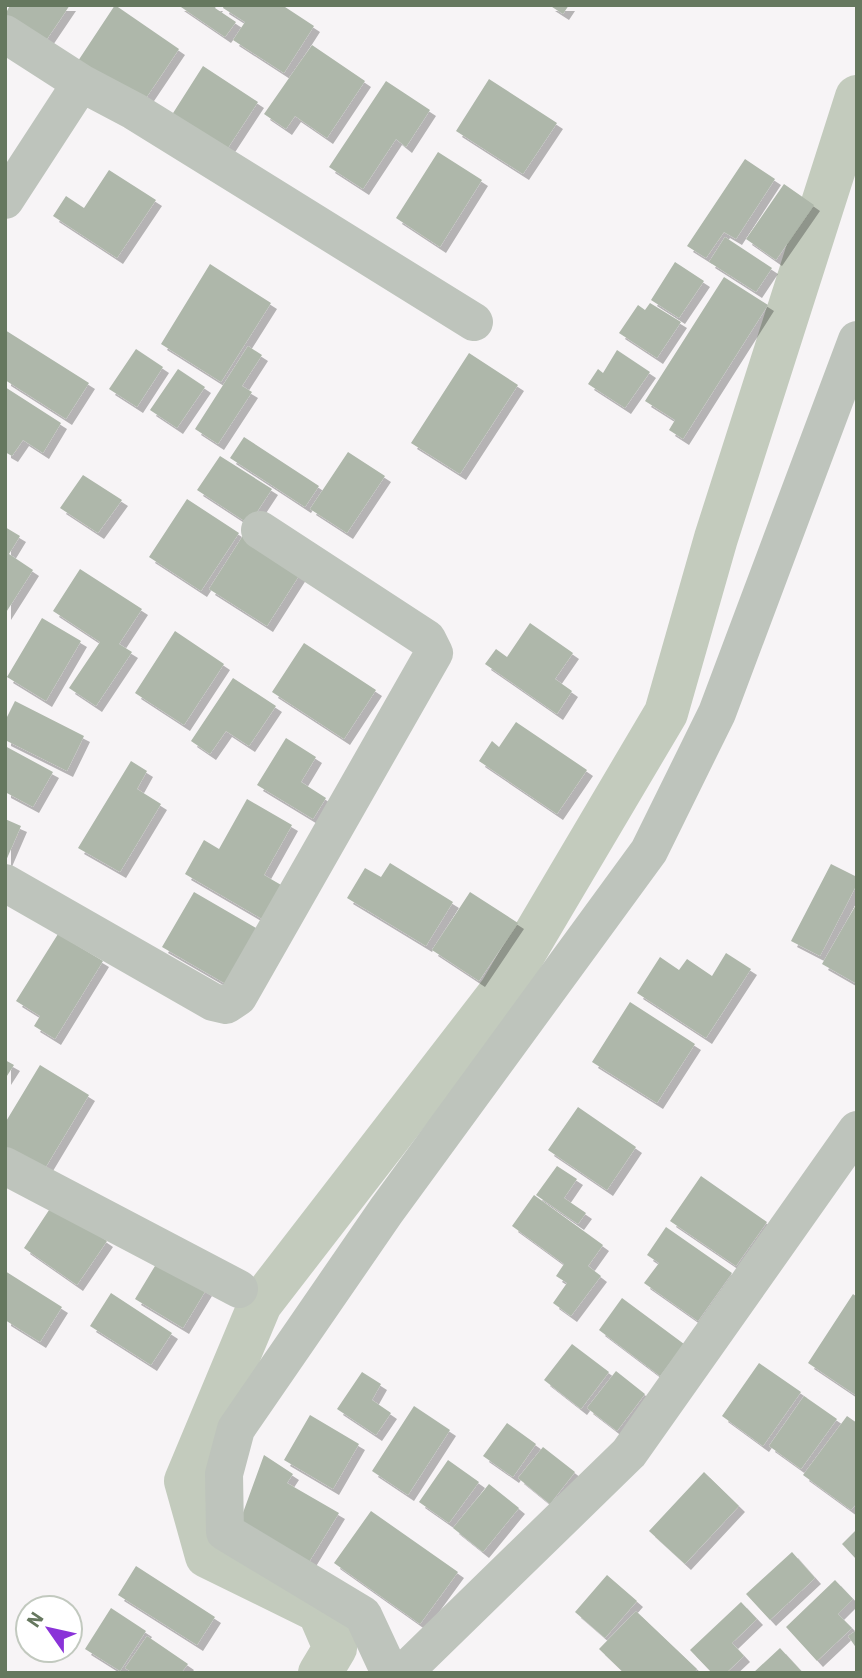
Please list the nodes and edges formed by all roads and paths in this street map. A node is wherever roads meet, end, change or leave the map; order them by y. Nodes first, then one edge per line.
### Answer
1 (5, 34) edge
2 (81, 83) junction
3 (5, 200) edge
4 (474, 322) dead end
5 (857, 340) edge
6 (260, 530) dead end
7 (5, 883) edge
8 (857, 1130) edge
9 (5, 1166) edge
10 (239, 1289) dead end
11 (390, 1673) edge
12 (403, 1673) edge

1 - 2 street
2 - 3 street
2 - 4 street
5 - 11 street
6 - 7 street
8 - 12 street
9 - 10 street

